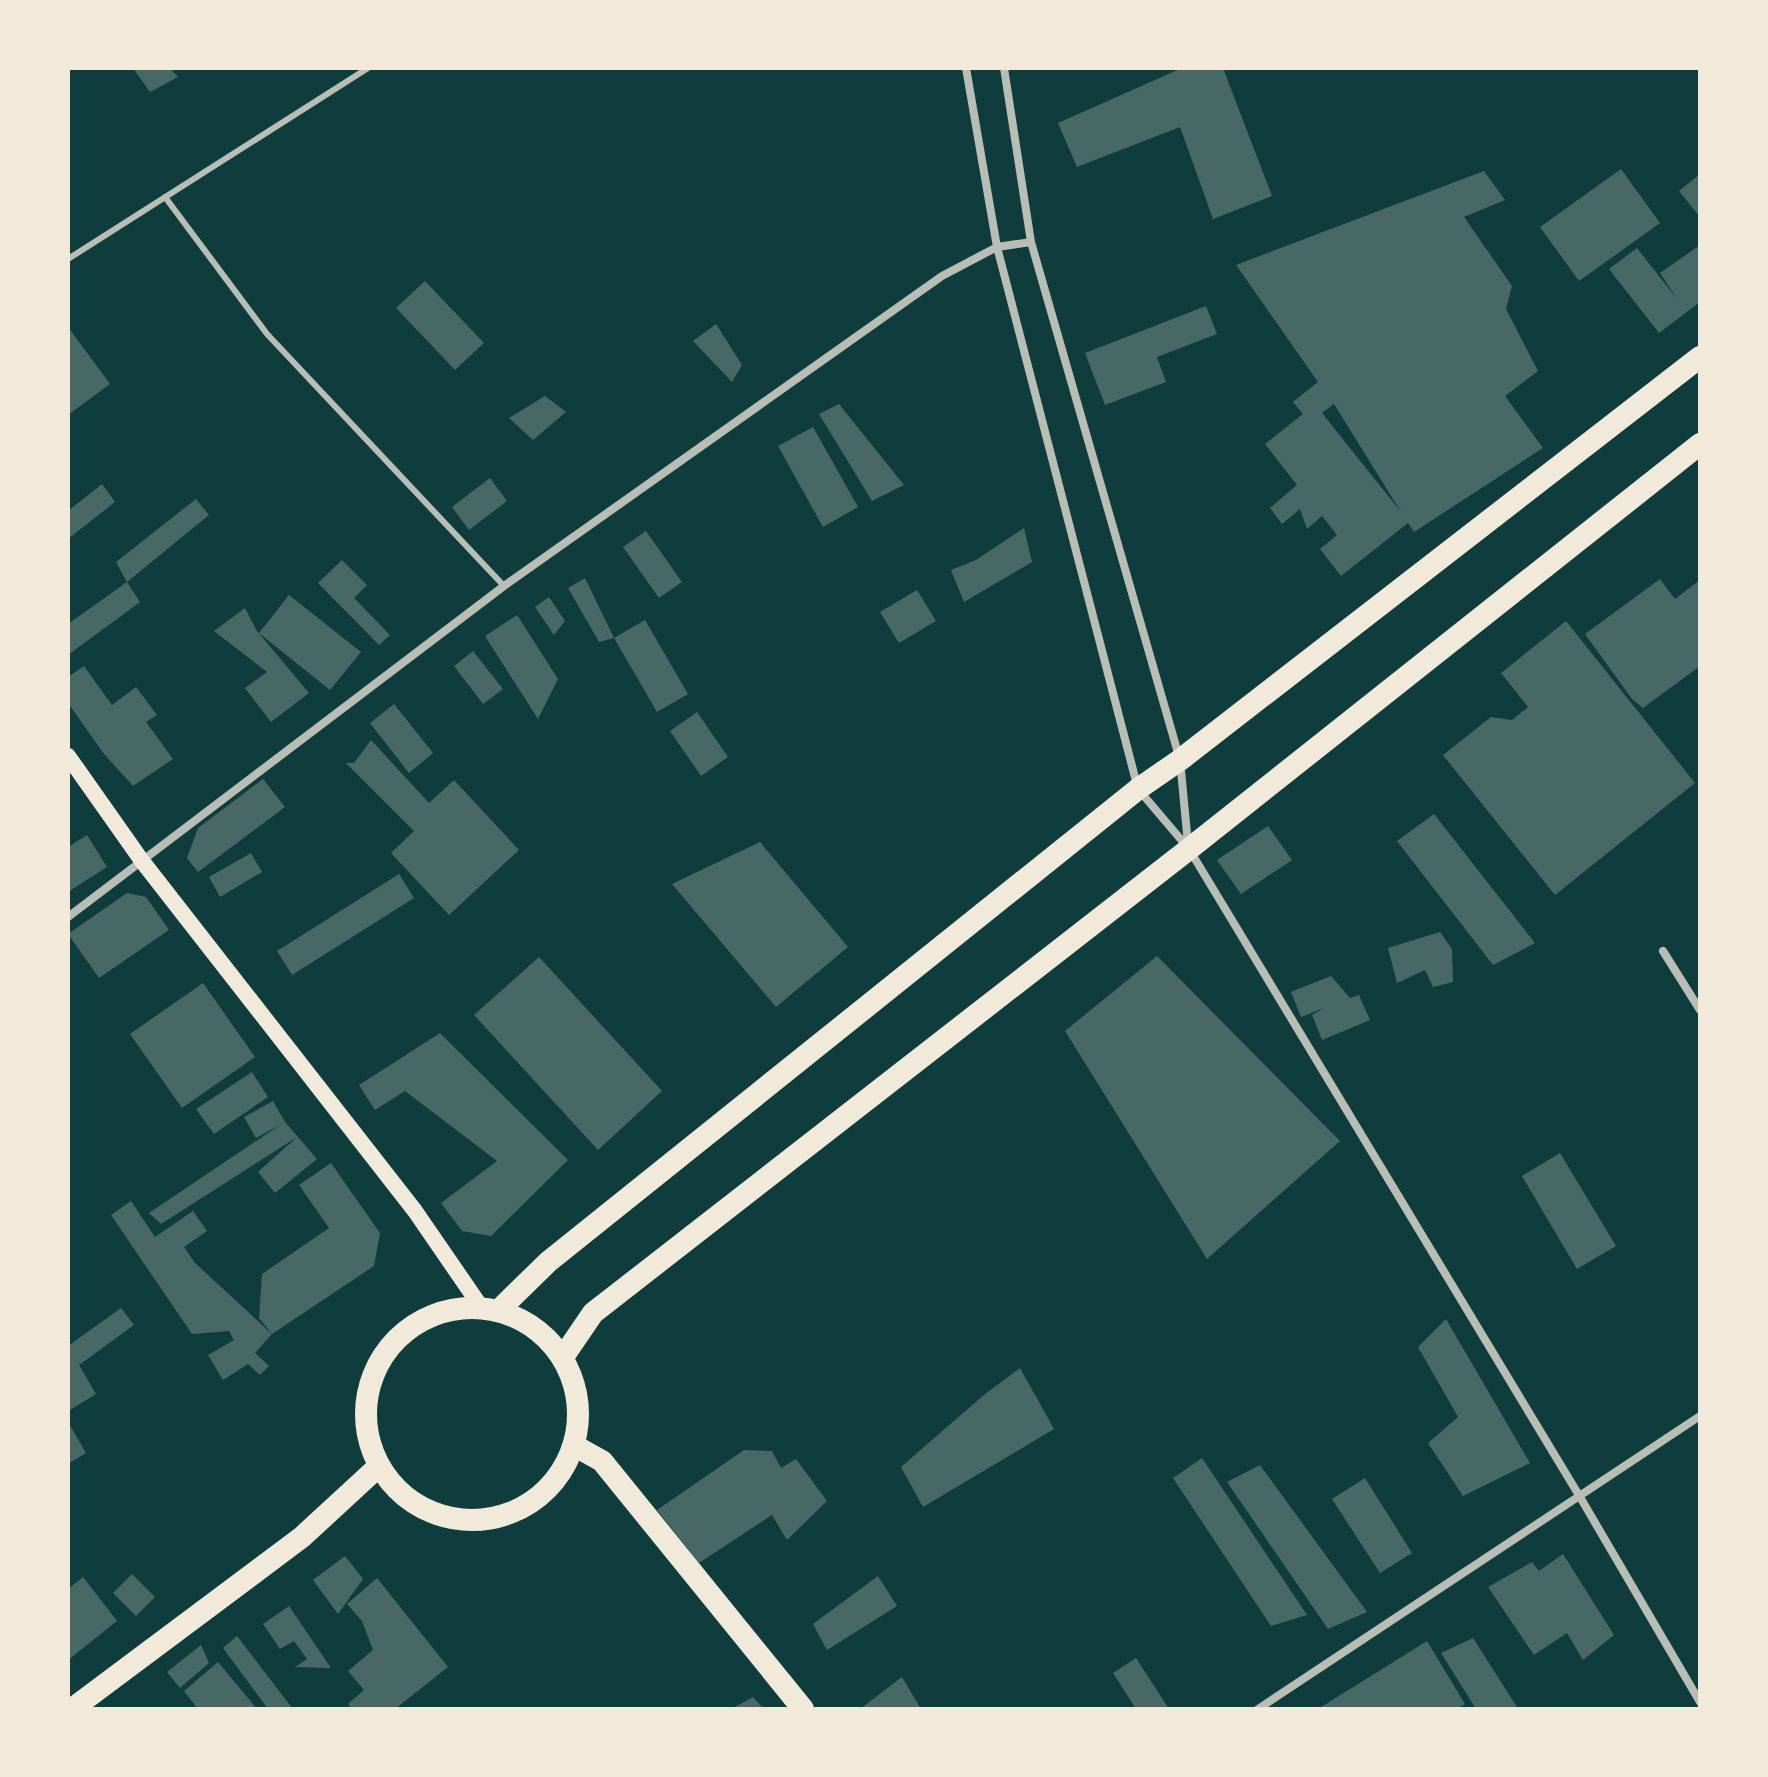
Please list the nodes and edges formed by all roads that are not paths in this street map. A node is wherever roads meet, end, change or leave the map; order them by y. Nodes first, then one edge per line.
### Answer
1 (368, 68) edge
2 (966, 68) edge
3 (1004, 68) edge
4 (165, 197) junction
5 (1031, 242) junction
6 (997, 247) junction
7 (68, 259) edge
8 (1700, 357) edge
9 (1700, 444) edge
10 (504, 586) junction
11 (68, 756) edge
12 (1180, 760) junction
13 (1138, 789) junction
14 (1189, 849) junction
15 (142, 861) junction
16 (68, 917) edge
17 (1663, 951) dead end
18 (1700, 1010) edge
19 (490, 1308) junction
20 (563, 1357) junction
21 (1700, 1416) edge
22 (575, 1446) junction
23 (379, 1466) junction
24 (1580, 1497) junction
25 (1700, 1702) edge
26 (72, 1709) edge
27 (803, 1709) edge
28 (1258, 1709) edge

1 - 4 lane
2 - 6 street
3 - 5 street
4 - 7 lane
4 - 10 lane
5 - 6 street
5 - 12 street
6 - 10 street
6 - 13 street
8 - 12 highway
9 - 14 highway
10 - 15 street
11 - 15 main road
12 - 13 highway
12 - 14 street
13 - 14 street
13 - 19 highway
14 - 20 highway
14 - 24 street
15 - 16 street
15 - 19 main road
17 - 18 street
19 - 20 highway
19 - 23 highway
20 - 22 highway
21 - 24 street
22 - 23 highway
22 - 27 highway
23 - 26 highway
24 - 25 street
24 - 28 street

